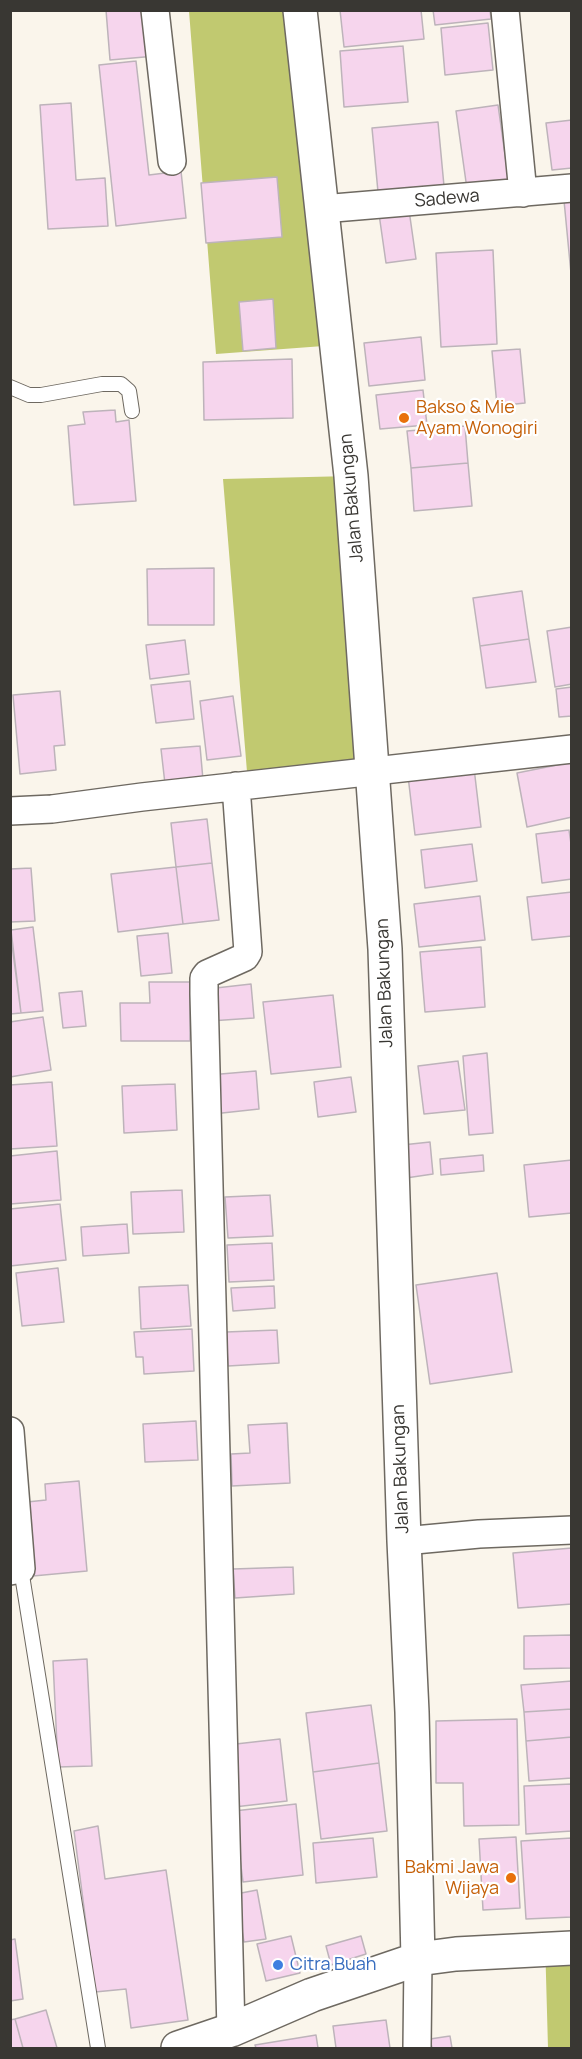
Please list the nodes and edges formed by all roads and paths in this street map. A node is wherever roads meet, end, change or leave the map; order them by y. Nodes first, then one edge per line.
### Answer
1 (155, 10) edge
2 (300, 10) edge
3 (505, 10) edge
4 (172, 160) dead end
5 (572, 188) edge
6 (523, 193) junction
7 (322, 209) junction
8 (10, 387) edge
9 (132, 411) dead end
10 (572, 749) edge
11 (373, 771) junction
12 (236, 786) junction
13 (10, 811) edge
14 (10, 1431) edge
15 (572, 1530) edge
16 (404, 1541) junction
17 (16, 1570) edge
18 (572, 1948) edge
19 (418, 1959) junction
20 (231, 2030) junction
21 (98, 2049) edge
22 (178, 2049) edge
23 (417, 2049) edge

1 - 4 street
2 - 7 street, Jalan Bakungan
3 - 6 street
5 - 6 street, Sadewa
6 - 7 street, Sadewa
7 - 11 street, Jalan Bakungan
8 - 9 lane
10 - 11 street
11 - 12 street
11 - 16 street, Jalan Bakungan
12 - 13 street
12 - 20 street
14 - 17 street
15 - 16 street
16 - 19 street, Jalan Bakungan
17 - 21 lane
18 - 19 street
19 - 20 street
19 - 23 street
20 - 22 street

